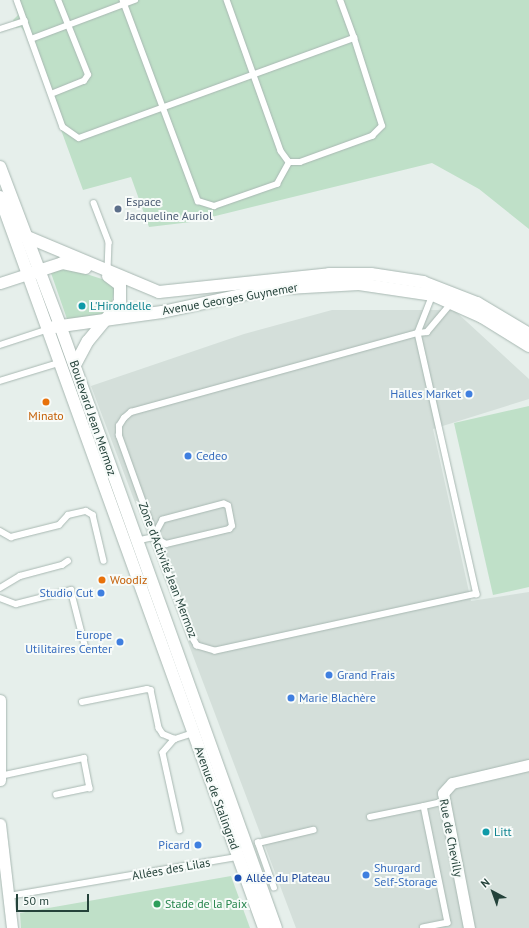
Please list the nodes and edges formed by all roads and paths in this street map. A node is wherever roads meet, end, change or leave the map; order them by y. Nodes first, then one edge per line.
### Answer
1 (19, 0) edge
2 (58, 0) edge
3 (135, 0) edge
4 (227, 0) edge
5 (340, 0) edge
6 (124, 2) edge
7 (25, 21) junction
8 (68, 25) junction
9 (0, 29) edge
10 (31, 38) junction
11 (354, 38) junction
12 (254, 75) junction
13 (51, 94) junction
14 (162, 108) junction
15 (289, 162) junction
16 (0, 167) edge
17 (0, 197) edge
18 (94, 203) dead end
19 (25, 236) junction
20 (82, 260) junction
21 (39, 270) junction
22 (94, 271) junction
23 (28, 274) junction
24 (111, 275) junction
25 (423, 282) junction
26 (0, 283) edge
27 (433, 295) junction
28 (452, 302) junction
29 (507, 318) junction
30 (108, 319) junction
31 (53, 328) junction
32 (418, 333) junction
33 (529, 334) edge
34 (0, 345) edge
35 (529, 346) edge
36 (59, 363) junction
37 (75, 365) junction
38 (0, 381) edge
39 (0, 531) edge
40 (154, 537) junction
41 (135, 541) junction
42 (68, 561) dead end
43 (104, 561) dead end
44 (0, 588) edge
45 (0, 598) edge
46 (86, 650) dead end
47 (170, 668) joint
48 (183, 671) joint
49 (0, 700) edge
50 (82, 702) dead end
51 (194, 733) junction
52 (175, 739) junction
53 (529, 765) edge
54 (0, 776) edge
55 (0, 780) edge
56 (57, 795) dead end
57 (442, 802) junction
58 (424, 806) junction
59 (370, 817) dead end
60 (0, 824) edge
61 (180, 830) dead end
62 (313, 830) dead end
63 (238, 857) junction
64 (274, 888) dead end
65 (9, 896) junction
66 (12, 928) edge
67 (264, 928) edge
68 (276, 928) edge
69 (423, 928) edge
70 (469, 928) edge

1 - 7 lane
2 - 8 lane
3 - 6 lane
4 - 12 lane
5 - 11 lane
6 - 8 lane
6 - 14 lane
7 - 9 lane
7 - 10 lane
8 - 10 lane
8 - 13 lane
10 - 13 lane
11 - 12 lane
11 - 15 lane
12 - 14 lane
12 - 15 lane
13 - 14 lane
14 - 15 lane
16 - 19 main road, Boulevard Jean Mermoz
17 - 23 main road
18 - 24 lane
19 - 20 main road, Avenue Georges Guynemer
19 - 21 main road, Boulevard Jean Mermoz
20 - 22 main road
20 - 24 main road, Avenue Georges Guynemer
21 - 22 main road
21 - 23 main road
21 - 31 main road, Boulevard Jean Mermoz
22 - 24 main road
23 - 26 street
23 - 31 main road
24 - 25 main road, Avenue Georges Guynemer
24 - 30 main road
25 - 27 main road
25 - 29 main road, Avenue Georges Guynemer
27 - 28 main road, Avenue Georges Guynemer
27 - 30 main road, Avenue Georges Guynemer
27 - 32 lane
28 - 29 main road
28 - 32 lane, Zone d'Activité Jean Mermoz
28 - 35 main road, Avenue Georges Guynemer
29 - 33 main road
30 - 31 main road, Avenue Georges Guynemer
30 - 37 main road
31 - 34 lane
31 - 36 main road, Boulevard Jean Mermoz
31 - 37 main road, Boulevard Jean Mermoz
32 - 40 lane, Zone d'Activité Jean Mermoz
32 - 40 lane, Zone d'Activité Jean Mermoz
36 - 38 lane
36 - 47 main road, Boulevard Jean Mermoz
37 - 41 main road, Boulevard Jean Mermoz
39 - 43 lane
40 - 40 lane
40 - 41 lane
41 - 48 main road, Boulevard Jean Mermoz
42 - 44 lane
45 - 46 lane
47 - 51 main road, Avenue de Stalingrad
48 - 68 main road, Avenue de Stalingrad
49 - 54 street
50 - 52 lane
51 - 52 lane
51 - 63 main road, Avenue de Stalingrad
52 - 61 lane
53 - 57 street, Rue de Chevilly
54 - 55 street
54 - 56 lane
57 - 58 lane
57 - 70 street, Rue de Chevilly
58 - 59 lane
58 - 69 lane
60 - 65 street
62 - 64 lane
63 - 65 lane, Allées des Lilas
63 - 67 main road, Avenue de Stalingrad
65 - 66 street

